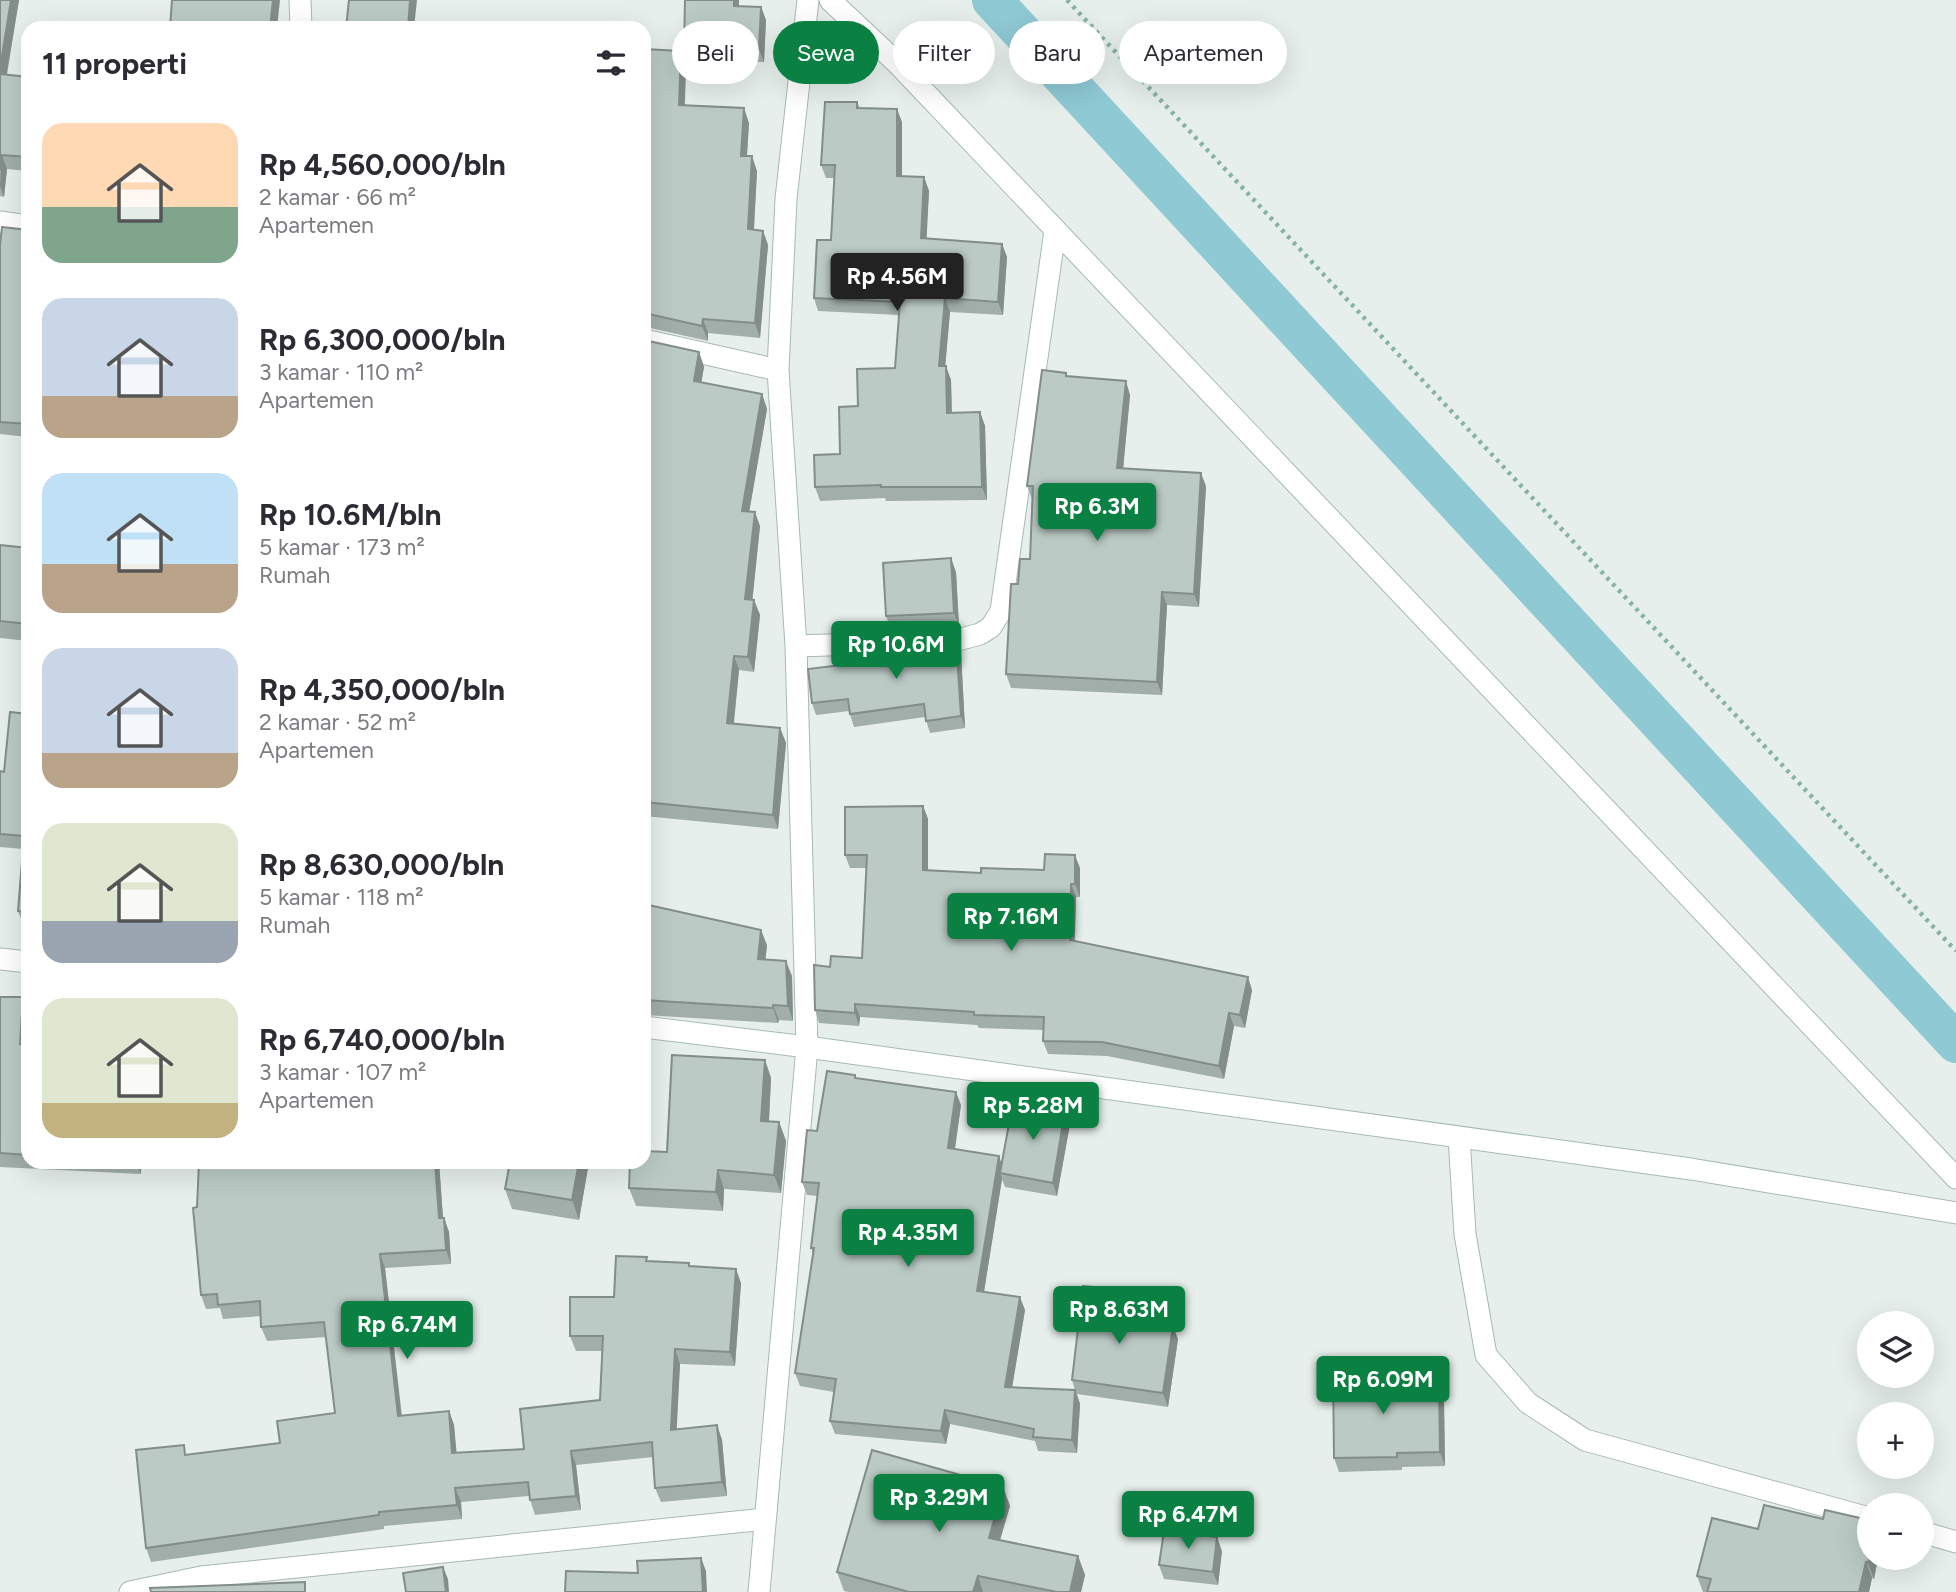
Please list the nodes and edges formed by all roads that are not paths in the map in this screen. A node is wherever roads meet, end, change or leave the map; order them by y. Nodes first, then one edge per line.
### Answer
1 (300, 0) edge
2 (808, 0) edge
3 (830, 0) edge
4 (301, 21) edge
5 (0, 222) edge
6 (21, 225) edge
7 (1055, 231) junction
8 (651, 342) edge
9 (778, 370) junction
10 (796, 646) junction
11 (0, 960) edge
12 (21, 962) edge
13 (651, 1028) edge
14 (807, 1047) junction
15 (1459, 1137) junction
16 (1956, 1178) edge
17 (1956, 1213) edge
18 (1857, 1515) edge
19 (765, 1519) junction
20 (1934, 1536) edge
21 (1956, 1542) edge
22 (201, 1584) edge
23 (130, 1592) edge
24 (759, 1592) edge

1 - 4 street
2 - 9 street
3 - 7 street
5 - 6 street
7 - 10 street
7 - 16 street
8 - 9 street
9 - 10 street
10 - 14 street
11 - 12 street
13 - 14 street
14 - 15 street
14 - 19 street
15 - 17 street
15 - 18 street
19 - 22 street
19 - 24 street
20 - 21 street
22 - 23 street

